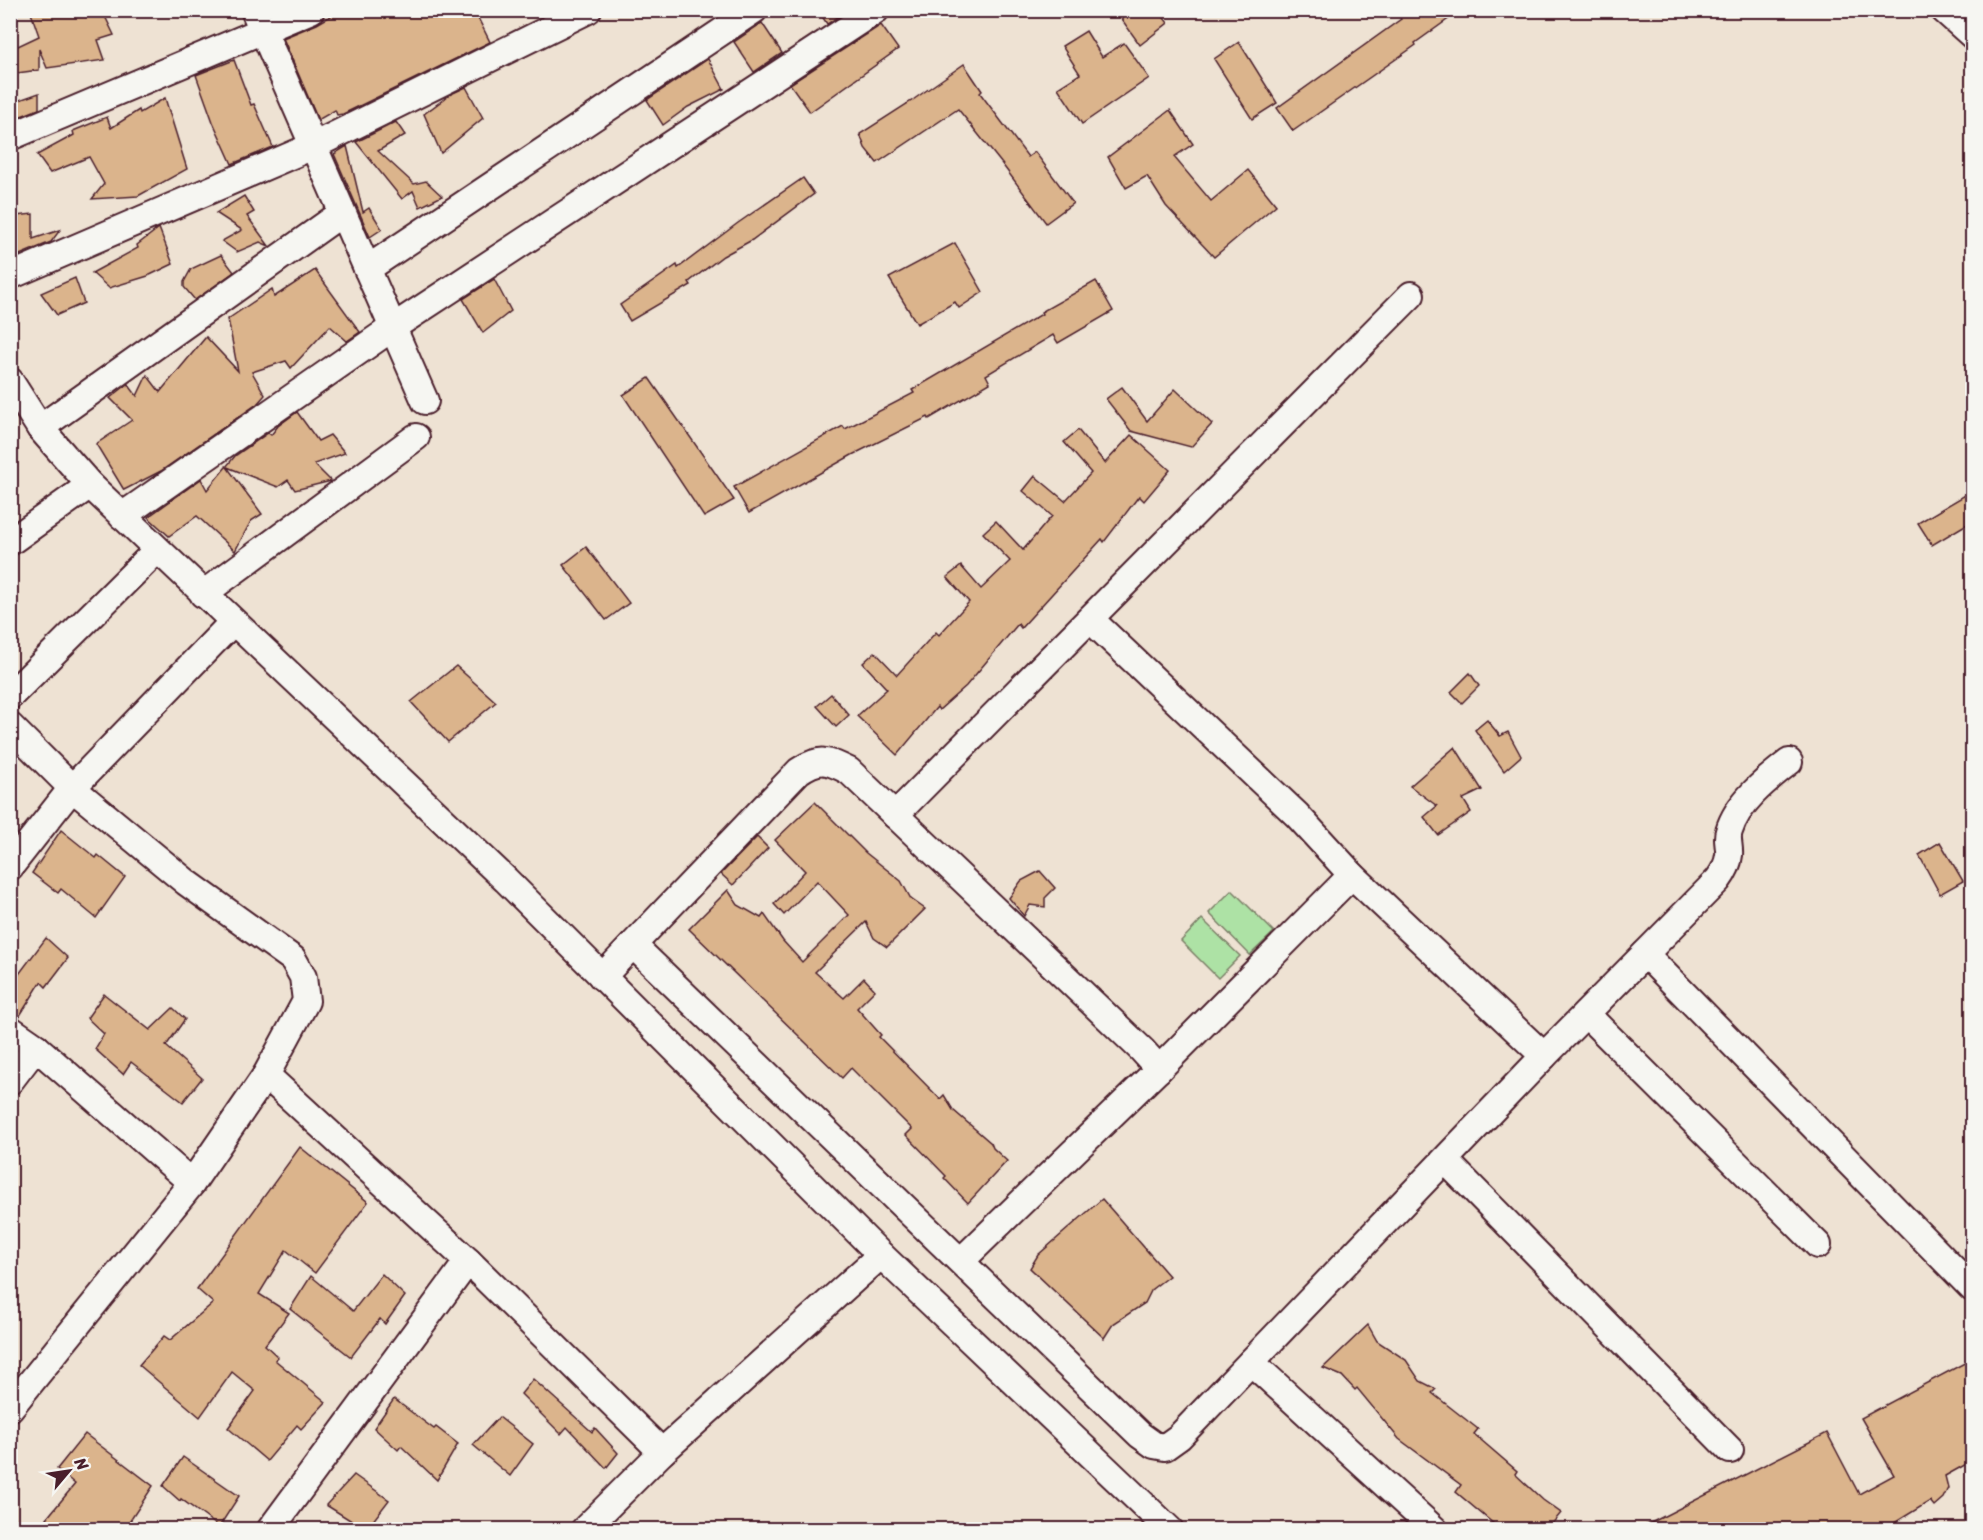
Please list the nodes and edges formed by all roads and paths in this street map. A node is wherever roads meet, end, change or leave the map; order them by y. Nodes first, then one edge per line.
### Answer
1 (311, 10) edge
2 (588, 10) edge
3 (754, 10) edge
4 (876, 10) edge
5 (1944, 10) edge
6 (259, 21) edge
7 (1972, 35) edge
8 (10, 137) edge
9 (313, 146) junction
10 (342, 213) junction
11 (367, 270) junction
12 (10, 276) edge
13 (1411, 295) dead end
14 (393, 328) junction
15 (10, 381) edge
16 (424, 401) dead end
17 (18, 410) edge
18 (40, 428) junction
19 (416, 437) dead end
20 (90, 485) junction
21 (122, 516) junction
22 (10, 542) edge
23 (157, 550) junction
24 (203, 594) junction
25 (1090, 619) junction
26 (233, 622) junction
27 (10, 696) edge
28 (10, 726) edge
29 (1789, 762) dead end
30 (72, 788) junction
31 (895, 815) junction
32 (10, 867) edge
33 (1352, 875) junction
34 (633, 945) junction
35 (1645, 954) junction
36 (602, 976) junction
37 (1586, 1014) junction
38 (10, 1029) edge
39 (36, 1047) junction
40 (1544, 1056) junction
41 (1159, 1069) junction
42 (266, 1075) junction
43 (10, 1081) edge
44 (1445, 1160) junction
45 (192, 1183) junction
46 (1818, 1245) dead end
47 (881, 1255) junction
48 (468, 1261) junction
49 (961, 1261) junction
50 (1972, 1288) edge
51 (1251, 1362) junction
52 (10, 1408) edge
53 (1730, 1450) dead end
54 (662, 1452) junction
55 (270, 1530) edge
56 (584, 1530) edge
57 (1170, 1530) edge
58 (1435, 1530) edge

1 - 6 street
2 - 9 street
3 - 11 street
4 - 14 street
5 - 7 street
6 - 8 street
6 - 9 street
9 - 10 street
9 - 12 street
10 - 11 street
10 - 18 street
11 - 14 street
13 - 25 street
14 - 16 street
14 - 21 street
15 - 17 street
17 - 18 street
18 - 20 street
19 - 24 street
20 - 21 street
20 - 22 street
21 - 23 street
23 - 24 street
23 - 27 street
24 - 26 street
25 - 31 street
25 - 33 street
26 - 30 street
26 - 36 street
28 - 30 street
29 - 35 street
30 - 32 street
30 - 42 street
31 - 34 street
31 - 41 street
33 - 40 street
33 - 41 street
34 - 36 street
34 - 49 street
35 - 37 street
35 - 50 street
36 - 47 street
37 - 40 street
37 - 46 street
38 - 39 street
39 - 43 street
39 - 45 street
40 - 44 street
41 - 49 street
42 - 45 street
42 - 48 street
44 - 51 street
44 - 53 street
45 - 52 street
47 - 54 street
47 - 57 street
48 - 54 street
48 - 55 street
49 - 51 street
51 - 58 street
54 - 56 street

